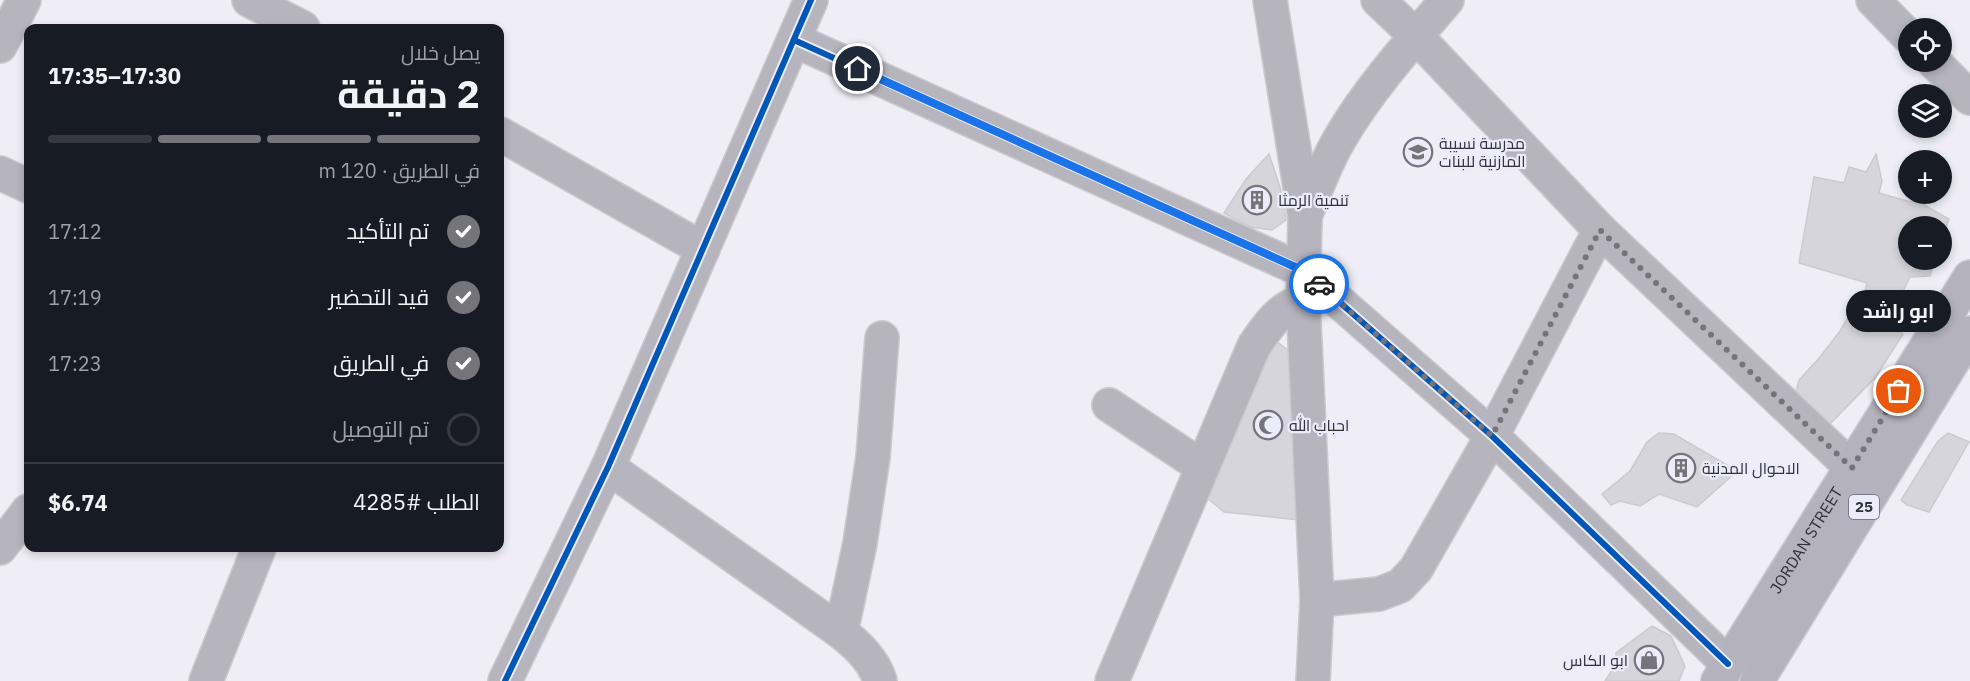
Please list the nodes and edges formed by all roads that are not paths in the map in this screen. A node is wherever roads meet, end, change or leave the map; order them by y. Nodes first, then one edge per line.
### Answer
1 (24, 0) edge
2 (249, 0) edge
3 (1270, 0) edge
4 (1378, 0) edge
5 (1448, 0) edge
6 (1873, 0) edge
7 (806, 2) edge
8 (295, 24) edge
9 (1898, 26) edge
10 (1416, 36) junction
11 (794, 40) junction
12 (0, 46) edge
13 (1944, 72) edge
14 (1970, 98) edge
15 (504, 136) edge
16 (0, 173) edge
17 (24, 184) edge
18 (1305, 218) junction
19 (1600, 230) junction
20 (703, 249) junction
21 (1970, 277) edge
22 (1303, 285) junction
23 (1970, 333) edge
24 (882, 338) dead end
25 (1109, 405) dead end
26 (1492, 436) junction
27 (1201, 466) junction
28 (608, 467) junction
29 (1852, 468) junction
30 (24, 516) edge
31 (0, 548) edge
32 (257, 552) edge
33 (1317, 600) junction
34 (841, 632) junction
35 (1723, 672) edge
36 (206, 681) edge
37 (505, 681) edge
38 (880, 681) edge
39 (1112, 681) edge
40 (1313, 681) edge
41 (1757, 681) edge

1 - 12 street
2 - 8 street
3 - 18 street
4 - 10 street
5 - 10 street
6 - 9 street
7 - 11 street
10 - 18 street
10 - 19 street
11 - 20 street
11 - 22 street
13 - 14 street
15 - 20 street
16 - 17 street
18 - 22 street
19 - 26 street
19 - 29 street
20 - 28 street
21 - 29 highway, JORDAN STREET / 25
22 - 26 street
22 - 27 street
22 - 33 street
23 - 41 highway, JORDAN STREET / 25
24 - 34 street
25 - 27 street
26 - 33 street
26 - 35 street
27 - 39 street
28 - 34 street
28 - 37 street
29 - 35 highway, JORDAN STREET / 25
30 - 31 street
32 - 36 street
33 - 40 street
34 - 38 street

